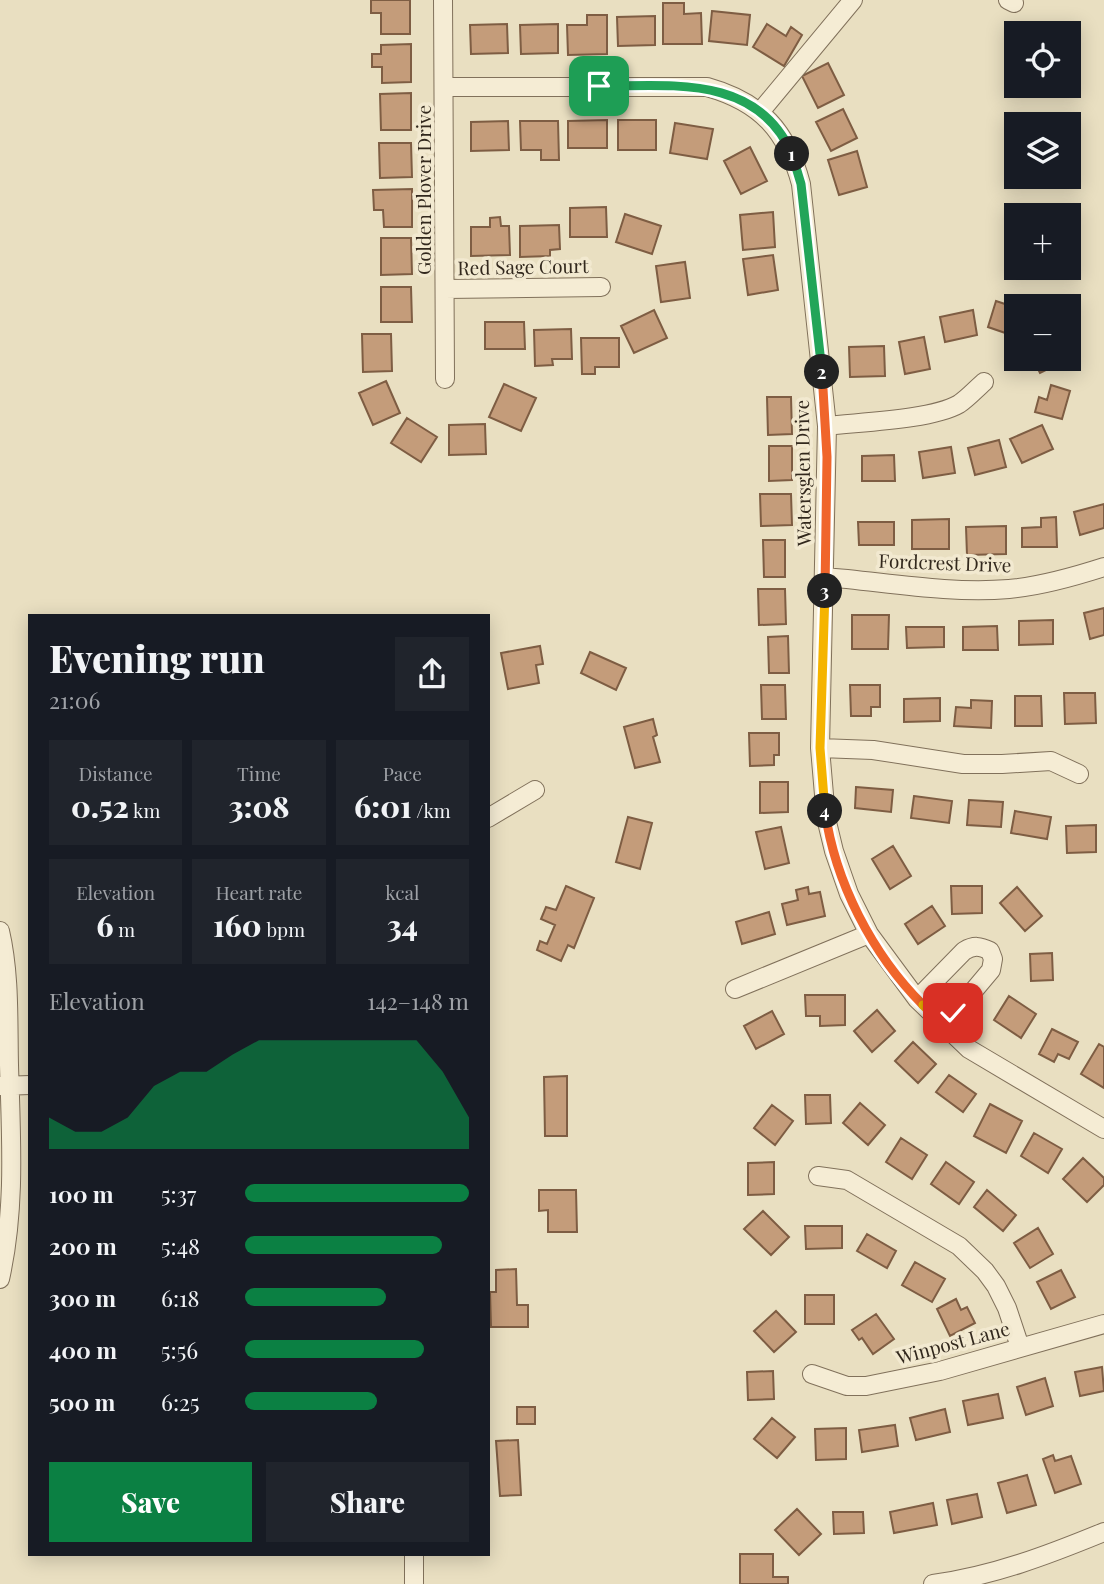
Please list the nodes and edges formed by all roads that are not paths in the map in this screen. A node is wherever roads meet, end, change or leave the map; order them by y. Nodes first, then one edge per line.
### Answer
1 (443, 0) edge
2 (853, 0) edge
3 (444, 87) junction
4 (760, 112) junction
5 (601, 287) dead end
6 (445, 289) junction
7 (445, 379) dead end
8 (984, 382) dead end
9 (827, 426) junction
10 (1104, 568) edge
11 (825, 577) junction
12 (820, 748) junction
13 (1079, 774) dead end
14 (535, 790) dead end
15 (490, 817) edge
16 (0, 931) edge
17 (869, 934) junction
18 (735, 989) dead end
19 (917, 999) junction
20 (944, 1026) junction
21 (5, 1085) edge
22 (28, 1085) edge
23 (1104, 1129) edge
24 (817, 1177) dead end
25 (0, 1279) edge
26 (1104, 1324) edge
27 (1020, 1347) junction
28 (812, 1374) dead end
29 (1104, 1532) edge
30 (414, 1556) edge
31 (414, 1584) edge
32 (933, 1584) edge

1 - 3 street, Golden Plover Drive
2 - 4 street
3 - 4 street, Watersglen Drive
3 - 6 street, Golden Plover Drive
4 - 9 street, Watersglen Drive
5 - 6 street, Red Sage Court
6 - 7 street, Golden Plover Drive
8 - 9 street
9 - 11 street, Watersglen Drive
10 - 11 street, Fordcrest Drive
11 - 12 street, Watersglen Drive
12 - 13 street
12 - 17 street, Watersglen Drive
14 - 15 street
16 - 21 street
17 - 18 street
17 - 19 street, Watersglen Drive
19 - 20 street, Watersglen Drive
19 - 20 street
20 - 23 street, Watersglen Drive
21 - 22 street
21 - 25 street
24 - 27 street
26 - 27 street, Winpost Lane
27 - 28 street, Winpost Lane
29 - 32 street
30 - 31 street

